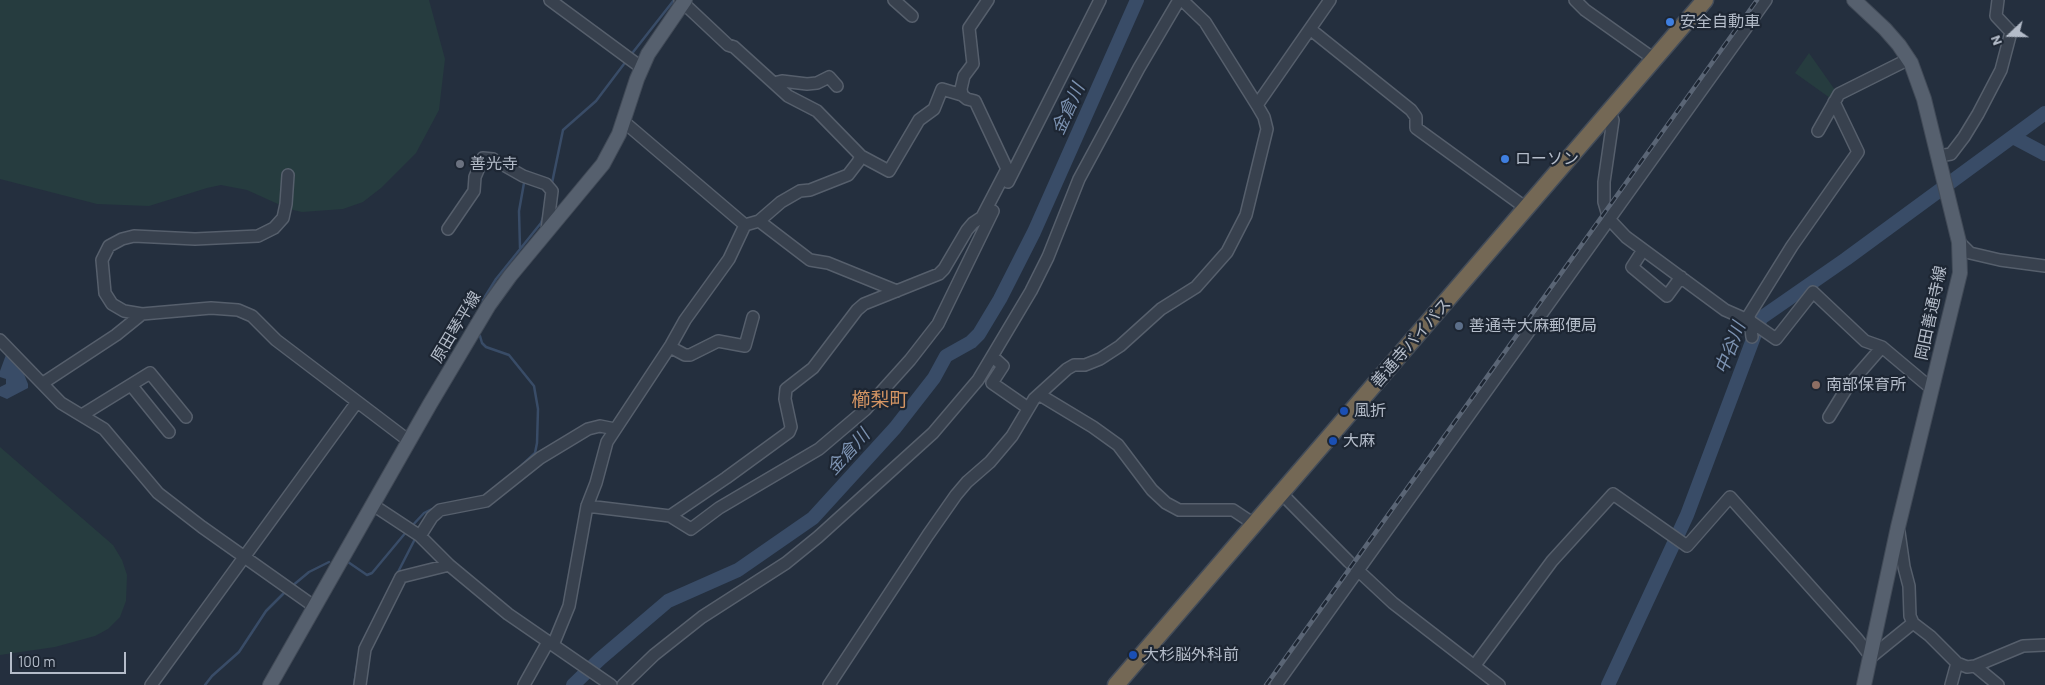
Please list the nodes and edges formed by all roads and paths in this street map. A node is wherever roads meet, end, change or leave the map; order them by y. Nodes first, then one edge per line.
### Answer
1 (550, 0) edge
2 (894, 0) edge
3 (988, 0) edge
4 (1100, 0) edge
5 (1180, 0) edge
6 (1330, 0) edge
7 (1575, 0) edge
8 (1705, 0) edge
9 (1766, 0) edge
10 (1854, 0) edge
11 (1998, 0) edge
12 (683, 1) edge
13 (912, 16) dead end
14 (1310, 29) junction
15 (1654, 59) junction
16 (1908, 59) junction
17 (633, 61) junction
18 (774, 83) junction
19 (836, 86) dead end
20 (962, 95) junction
21 (1834, 102) junction
22 (1257, 105) junction
23 (1609, 111) junction
24 (623, 121) junction
25 (1818, 131) dead end
26 (861, 156) junction
27 (1939, 156) junction
28 (288, 175) dead end
29 (1526, 208) junction
30 (985, 219) junction
31 (1609, 219) junction
32 (759, 221) junction
33 (745, 225) junction
34 (448, 230) dead end
35 (547, 230) junction
36 (1959, 242) junction
37 (1643, 250) junction
38 (2045, 266) edge
39 (1681, 277) junction
40 (897, 290) junction
41 (142, 314) junction
42 (753, 316) dead end
43 (1750, 321) junction
44 (1752, 337) dead end
45 (0, 340) edge
46 (670, 347) junction
47 (1882, 347) junction
48 (993, 357) junction
49 (43, 383) junction
50 (131, 385) junction
51 (1932, 389) junction
52 (1040, 395) junction
53 (357, 402) junction
54 (1028, 408) junction
55 (82, 415) junction
56 (186, 417) dead end
57 (1829, 417) dead end
58 (615, 429) junction
59 (169, 432) dead end
60 (409, 441) junction
61 (1281, 492) junction
62 (373, 505) junction
63 (587, 506) junction
64 (670, 516) junction
65 (1254, 524) junction
66 (1898, 526) junction
67 (415, 532) junction
68 (244, 556) junction
69 (449, 565) junction
70 (1358, 570) junction
71 (316, 607) junction
72 (1913, 623) junction
73 (551, 643) junction
74 (2045, 645) edge
75 (1871, 657) junction
76 (1957, 663) junction
77 (1475, 665) junction
78 (1975, 666) junction
79 (151, 685) edge
80 (270, 685) edge
81 (360, 685) edge
82 (524, 685) edge
83 (611, 685) edge
84 (623, 685) edge
85 (829, 685) edge
86 (1116, 685) edge
87 (1276, 685) edge
88 (1499, 685) edge
89 (1864, 685) edge
90 (1951, 685) edge
91 (1998, 685) edge

1 - 17 street
2 - 13 street
3 - 20 street
4 - 30 street
5 - 22 street
5 - 48 street
6 - 14 street
7 - 15 street
8 - 15 highway, 善通寺バイパス
9 - 31 street
10 - 16 main road, 岡田善通寺線
11 - 27 street
12 - 17 main road, 原田琴平線
12 - 18 street
14 - 22 street
14 - 29 street
15 - 23 highway, 善通寺バイパス
16 - 21 street
16 - 27 main road, 岡田善通寺線
17 - 24 main road, 原田琴平線
18 - 19 street
18 - 26 street
20 - 26 street
20 - 30 street
21 - 25 street
21 - 43 street
22 - 52 street
23 - 29 highway, 善通寺バイパス
23 - 31 street
24 - 33 street
24 - 35 main road, 原田琴平線
26 - 32 street
27 - 36 main road, 岡田善通寺線
28 - 41 street
29 - 61 highway, 善通寺バイパス
30 - 40 street
30 - 64 street
31 - 37 street
31 - 70 street
32 - 33 street
32 - 40 street
33 - 46 street
34 - 35 street
35 - 60 main road, 原田琴平線
36 - 38 street
36 - 51 main road, 岡田善通寺線
37 - 39 street
37 - 39 street
39 - 43 street
40 - 64 street
41 - 49 street
41 - 53 street
42 - 46 street
43 - 44 street
43 - 47 street
45 - 49 street
46 - 58 street
47 - 51 street
47 - 57 street
48 - 54 street
48 - 84 street
49 - 55 street
50 - 55 street
50 - 56 street
50 - 59 street
51 - 66 main road, 岡田善通寺線
52 - 54 street
52 - 65 street
53 - 60 street
53 - 68 street
54 - 85 street
55 - 68 street
58 - 63 street
58 - 67 street
60 - 62 main road, 原田琴平線
61 - 65 highway, 善通寺バイパス
61 - 70 street
62 - 67 street
62 - 71 main road, 原田琴平線
63 - 64 street
63 - 73 street
65 - 86 highway, 善通寺バイパス
66 - 72 street
66 - 75 main road, 岡田善通寺線
67 - 69 street
68 - 71 street
68 - 79 street
69 - 73 street
69 - 81 street
70 - 77 street
70 - 87 street
71 - 80 main road, 原田琴平線
72 - 75 street
72 - 76 street
73 - 82 street
73 - 83 street
74 - 78 street
75 - 77 street
75 - 89 main road, 岡田善通寺線
76 - 78 street
76 - 90 street
77 - 88 street
78 - 91 street

